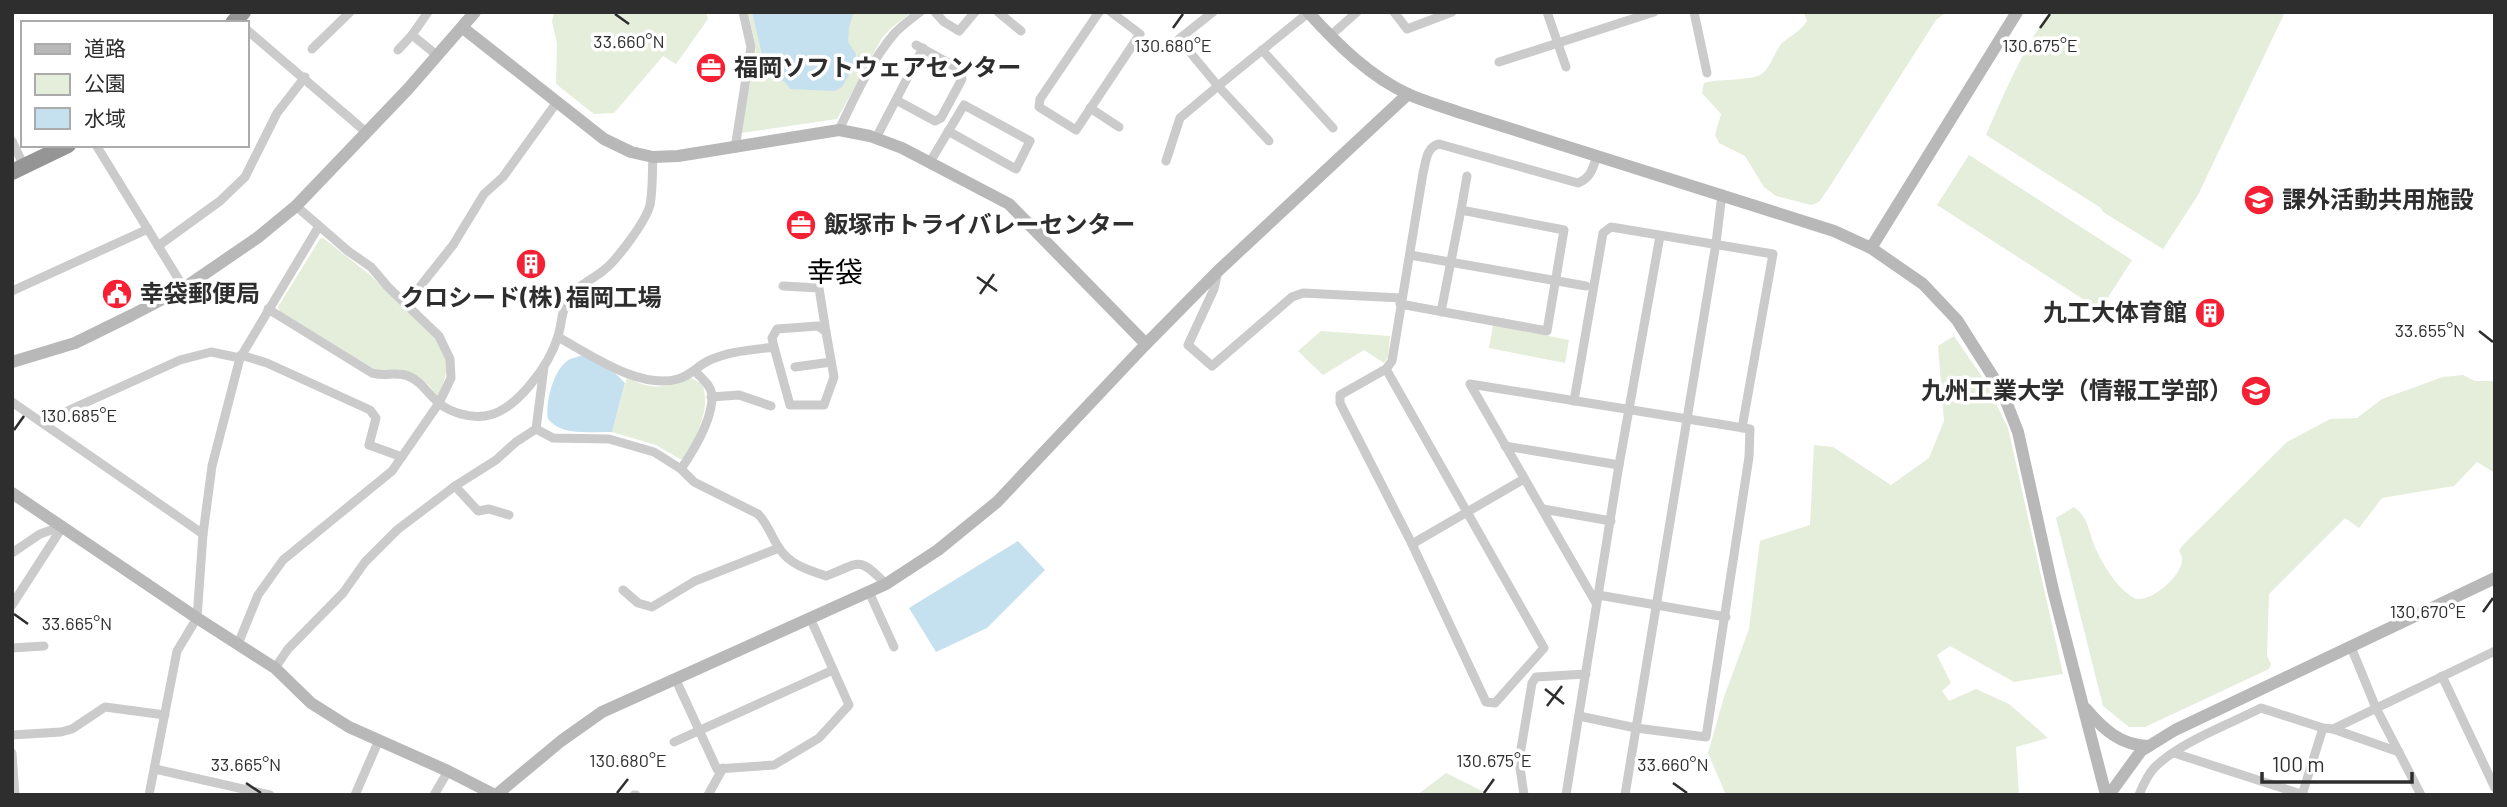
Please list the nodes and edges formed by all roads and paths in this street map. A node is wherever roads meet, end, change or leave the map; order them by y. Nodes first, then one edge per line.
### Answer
1 (350, 12) edge
2 (428, 12) edge
3 (475, 12) edge
4 (743, 12) edge
5 (919, 12) edge
6 (935, 12) edge
7 (975, 12) edge
8 (998, 12) edge
9 (1099, 12) edge
10 (1111, 12) edge
11 (1213, 12) edge
12 (1357, 12) edge
13 (1394, 12) edge
14 (1452, 12) edge
15 (1547, 12) edge
16 (1654, 12) edge
17 (1694, 12) edge
18 (2017, 12) edge
19 (1308, 13) edge
20 (463, 27) junction
21 (248, 29) edge
22 (1021, 31) dead end
23 (412, 35) junction
24 (1330, 36) junction
25 (1557, 43) junction
26 (312, 49) dead end
27 (398, 50) dead end
28 (1262, 50) junction
29 (438, 56) junction
30 (1499, 62) dead end
31 (1566, 67) dead end
32 (1707, 73) dead end
33 (305, 77) junction
34 (1218, 86) junction
35 (1408, 94) junction
36 (896, 100) junction
37 (557, 102) junction
38 (1090, 108) junction
39 (1119, 127) dead end
40 (1333, 128) dead end
41 (839, 130) junction
42 (948, 131) junction
43 (366, 132) junction
44 (876, 138) junction
45 (12, 141) edge
46 (1269, 141) dead end
47 (64, 147) edge
48 (97, 147) edge
49 (735, 148) junction
50 (1597, 155) junction
51 (653, 157) junction
52 (1166, 161) dead end
53 (930, 162) junction
54 (18, 169) edge
55 (1467, 176) dead end
56 (1722, 194) junction
57 (296, 206) junction
58 (1461, 210) junction
59 (319, 226) junction
60 (148, 229) junction
61 (1660, 236) junction
62 (1716, 243) junction
63 (158, 246) junction
64 (1871, 248) junction
65 (1410, 255) junction
66 (1451, 263) junction
67 (1218, 271) junction
68 (1555, 281) junction
69 (783, 286) dead end
70 (1586, 286) dead end
71 (184, 288) junction
72 (12, 291) edge
73 (1401, 301) junction
74 (407, 303) junction
75 (268, 309) junction
76 (1441, 312) junction
77 (826, 332) junction
78 (558, 337) junction
79 (1146, 344) junction
80 (774, 347) junction
81 (240, 356) junction
82 (12, 362) edge
83 (831, 362) junction
84 (544, 365) junction
85 (795, 367) dead end
86 (1386, 369) junction
87 (696, 372) junction
88 (711, 397) junction
89 (1574, 401) junction
90 (12, 402) edge
91 (439, 403) junction
92 (771, 406) dead end
93 (1630, 410) junction
94 (1687, 419) junction
95 (43, 422) junction
96 (1742, 428) junction
97 (536, 429) junction
98 (1504, 446) junction
99 (402, 457) junction
100 (1619, 465) junction
101 (681, 469) junction
102 (1524, 479) junction
103 (455, 486) junction
104 (12, 493) edge
105 (1543, 509) junction
106 (1467, 513) junction
107 (509, 515) dead end
108 (1611, 521) junction
109 (63, 526) junction
110 (203, 534) junction
111 (1412, 544) junction
112 (779, 548) junction
113 (12, 553) edge
114 (2495, 578) edge
115 (886, 584) junction
116 (623, 590) dead end
117 (869, 592) junction
118 (1597, 599) junction
119 (12, 605) edge
120 (1656, 605) junction
121 (1726, 617) junction
122 (197, 618) junction
123 (811, 620) junction
124 (237, 644) junction
125 (44, 646) dead end
126 (894, 647) dead end
127 (12, 648) edge
128 (2351, 648) junction
129 (2495, 651) edge
130 (275, 668) junction
131 (833, 670) junction
132 (1586, 674) junction
133 (2442, 677) junction
134 (675, 678) junction
135 (2084, 707) junction
136 (2376, 708) junction
137 (165, 715) junction
138 (1579, 716) junction
139 (1636, 728) junction
140 (2323, 728) junction
141 (2333, 729) junction
142 (699, 731) junction
143 (12, 735) edge
144 (379, 740) junction
145 (674, 742) dead end
146 (2149, 746) junction
147 (2399, 752) junction
148 (12, 753) edge
149 (2174, 753) junction
150 (723, 768) junction
151 (155, 769) junction
152 (448, 771) junction
153 (2495, 788) edge
154 (15, 795) edge
155 (149, 795) edge
156 (270, 795) edge
157 (355, 795) edge
158 (434, 795) edge
159 (496, 795) edge
160 (708, 795) edge
161 (1524, 795) edge
162 (1566, 795) edge
163 (1625, 795) edge
164 (2107, 795) edge
165 (2139, 795) edge
166 (2303, 795) edge
167 (2421, 795) edge

1 - 26 street
2 - 23 street
3 - 20 street
4 - 49 street
5 - 41 street
6 - 7 street
8 - 22 street
9 - 38 street
10 - 38 street
11 - 34 street
12 - 24 street
13 - 14 street
15 - 25 street
16 - 25 street
17 - 32 street
18 - 64 street
19 - 24 street
19 - 28 street
20 - 29 street
20 - 37 street
21 - 33 street
23 - 27 street
23 - 29 street
24 - 35 street
25 - 30 street
25 - 31 street
28 - 34 street
28 - 40 street
29 - 43 street
33 - 43 street
33 - 63 street
34 - 46 street
34 - 52 street
35 - 50 street
35 - 67 street
36 - 36 street
36 - 44 street
37 - 51 street
37 - 74 street
38 - 39 street
41 - 44 street
41 - 49 street
42 - 42 street
42 - 53 street
43 - 57 street
44 - 53 street
45 - 54 street
47 - 54 highway
48 - 60 street
49 - 51 street
50 - 56 street
50 - 65 street
51 - 78 street
53 - 79 street
55 - 58 street
56 - 62 street
56 - 64 street
57 - 59 street
57 - 71 street
58 - 66 street
58 - 68 street
59 - 74 street
59 - 75 street
60 - 63 street
60 - 72 street
61 - 62 street
61 - 89 street
61 - 93 street
62 - 94 street
62 - 96 street
63 - 71 street
64 - 135 street
65 - 66 street
65 - 73 street
66 - 68 street
66 - 76 street
67 - 73 street
67 - 79 street
68 - 70 street
68 - 76 street
69 - 77 street
71 - 82 street
73 - 76 street
73 - 86 street
74 - 91 street
75 - 81 street
75 - 91 street
77 - 80 street
77 - 83 street
78 - 84 street
78 - 87 street
79 - 115 street
80 - 83 street
80 - 87 street
81 - 95 street
81 - 99 street
81 - 110 street
83 - 85 street
84 - 91 street
84 - 97 street
86 - 106 street
86 - 111 street
87 - 88 street
88 - 92 street
88 - 101 street
89 - 93 street
89 - 98 street
90 - 95 street
91 - 99 street
93 - 94 street
93 - 100 street
94 - 96 street
94 - 120 street
95 - 110 street
96 - 121 street
97 - 101 street
97 - 103 street
98 - 100 street
98 - 102 street
99 - 124 street
100 - 108 street
101 - 112 street
102 - 105 street
102 - 106 street
103 - 107 street
103 - 130 street
104 - 109 street
105 - 108 street
105 - 118 street
106 - 111 street
106 - 111 street
108 - 118 street
109 - 113 street
109 - 119 street
109 - 122 street
110 - 122 street
112 - 115 street
112 - 116 street
114 - 128 street
115 - 117 street
117 - 123 street
117 - 126 street
118 - 120 street
118 - 132 street
120 - 121 street
120 - 139 street
121 - 139 street
122 - 124 street
122 - 137 street
123 - 131 street
123 - 134 street
124 - 130 street
125 - 127 street
128 - 136 street
128 - 146 street
129 - 133 street
130 - 144 street
131 - 142 street
131 - 150 street
132 - 138 street
132 - 161 street
133 - 136 street
133 - 153 street
134 - 142 street
134 - 159 street
135 - 146 street
135 - 164 street
136 - 141 street
136 - 147 street
137 - 143 street
137 - 151 street
138 - 139 street
138 - 162 street
139 - 163 street
140 - 141 street
140 - 149 street
140 - 166 street
141 - 147 street
142 - 145 street
142 - 150 street
144 - 152 street
144 - 157 street
146 - 164 street
147 - 167 street
148 - 154 street
149 - 165 street
149 - 166 street
150 - 160 street
151 - 155 street
151 - 156 street
152 - 158 street
152 - 159 street

